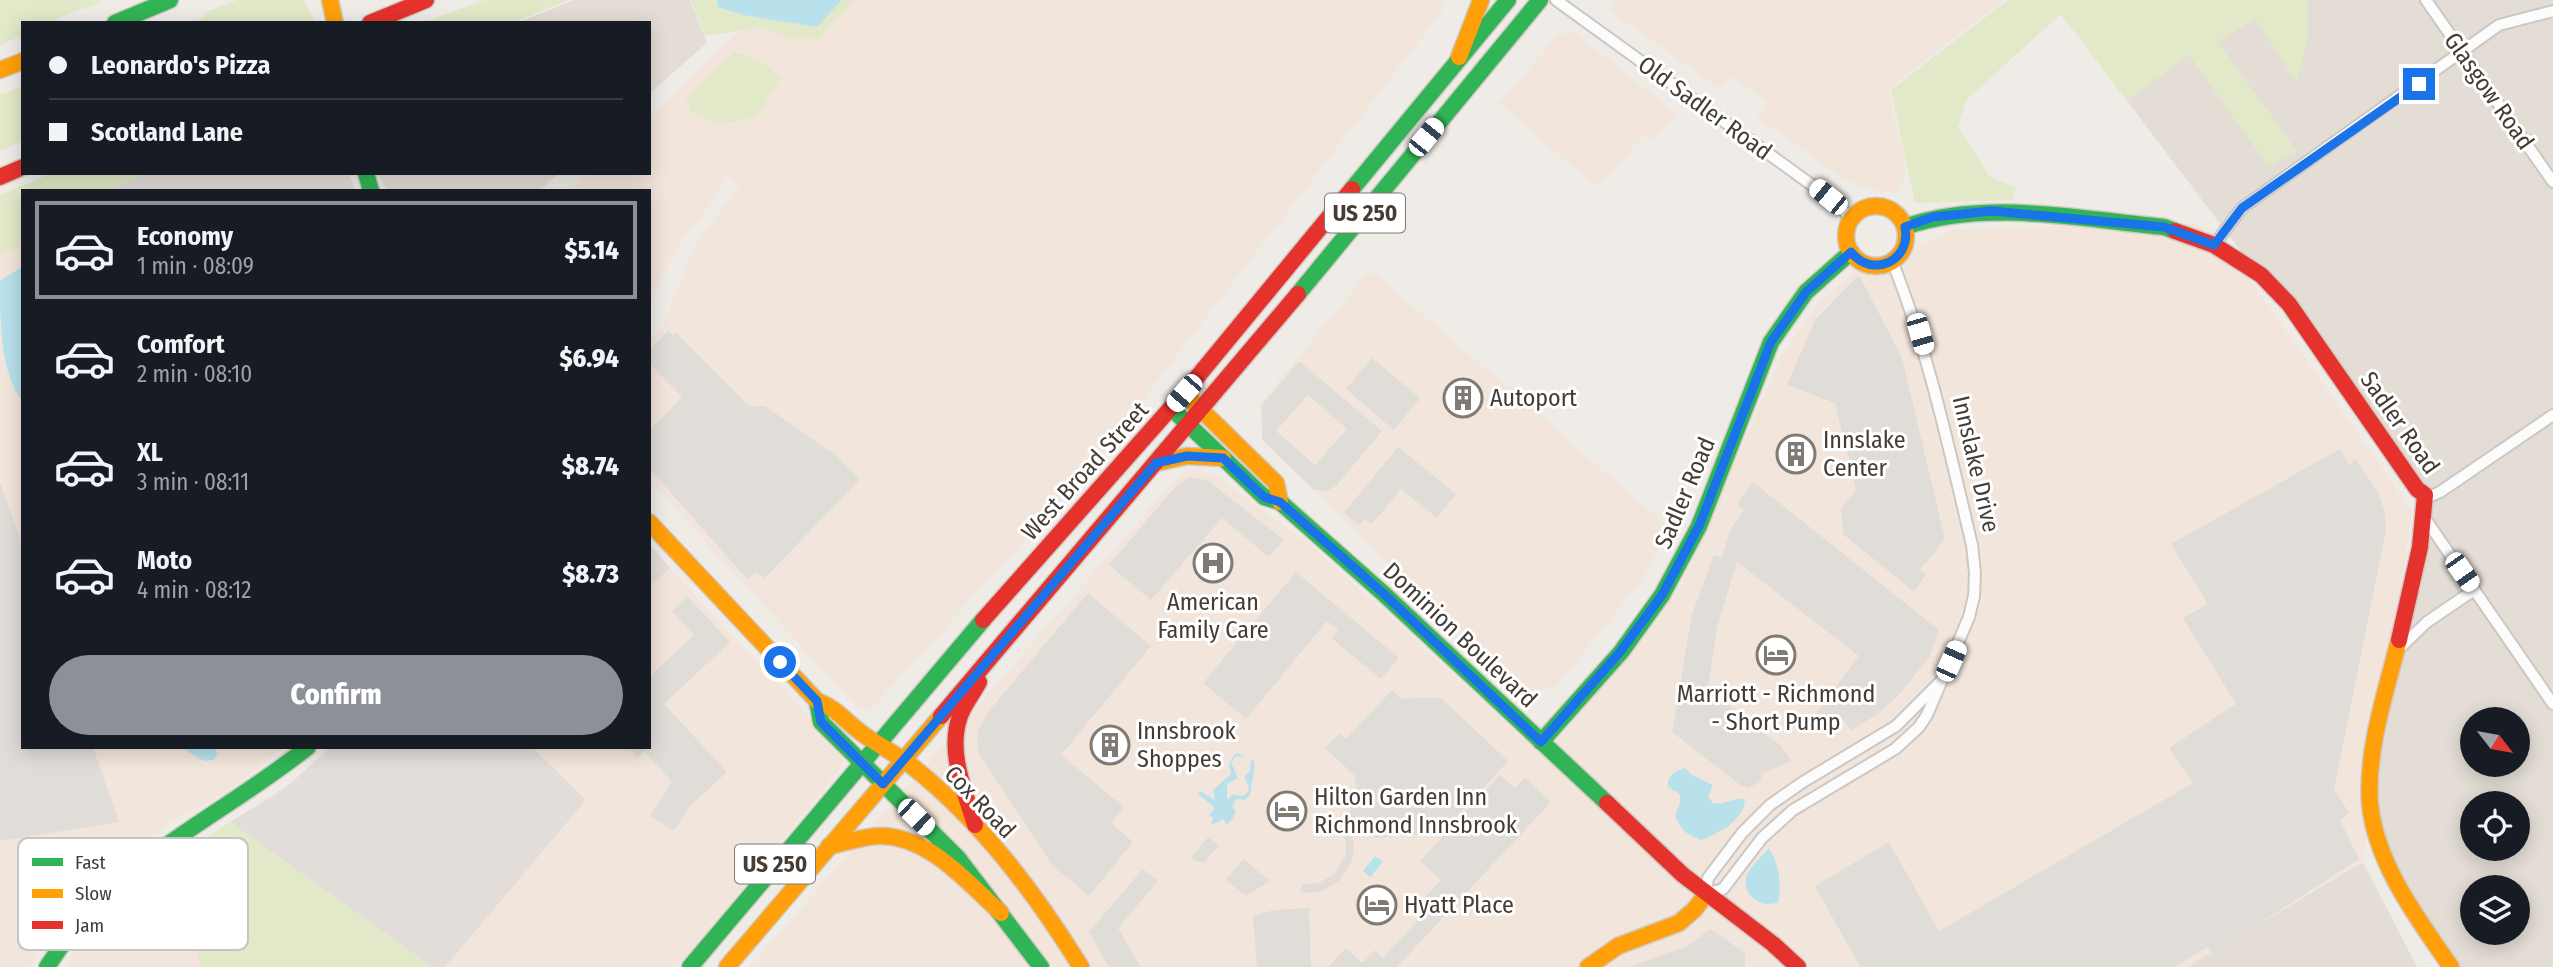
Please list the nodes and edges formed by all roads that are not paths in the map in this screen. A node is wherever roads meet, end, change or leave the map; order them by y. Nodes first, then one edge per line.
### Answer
1 (170, 0) edge
2 (426, 0) edge
3 (1481, 0) edge
4 (1508, 0) edge
5 (1540, 0) edge
6 (1556, 0) edge
7 (2426, 0) edge
8 (330, 1) edge
9 (2553, 11) edge
10 (120, 21) edge
11 (335, 21) edge
12 (375, 21) edge
13 (2463, 53) junction
14 (1459, 57) junction
15 (21, 62) edge
16 (0, 70) edge
17 (21, 168) edge
18 (0, 177) edge
19 (2553, 182) edge
20 (1852, 218) junction
21 (1905, 227) junction
22 (2214, 245) junction
23 (1851, 252) junction
24 (1892, 261) junction
25 (1184, 393) junction
26 (1171, 408) junction
27 (1201, 410) junction
28 (2553, 415) edge
29 (1188, 425) junction
30 (1223, 458) junction
31 (1156, 463) junction
32 (2425, 495) junction
33 (1280, 502) junction
34 (2424, 517) junction
35 (651, 524) edge
36 (2474, 590) junction
37 (2395, 653) junction
38 (984, 664) junction
39 (1943, 679) junction
40 (817, 701) junction
41 (2553, 704) edge
42 (1541, 742) junction
43 (877, 743) junction
44 (306, 749) edge
45 (903, 760) junction
46 (861, 762) junction
47 (883, 784) junction
48 (975, 825) junction
49 (177, 838) edge
50 (829, 846) junction
51 (1706, 894) junction
52 (1001, 913) junction
53 (56, 950) edge
54 (47, 967) edge
55 (690, 967) edge
56 (727, 967) edge
57 (1041, 967) edge
58 (1081, 967) edge
59 (1588, 967) edge
60 (1798, 967) edge
61 (2451, 967) edge

1 - 10 main road
2 - 12 main road
3 - 14 main road
4 - 14 main road, West Broad Street / US 250
5 - 27 main road, West Broad Street / US 250
6 - 20 street, Old Sadler Road
7 - 13 street, Glasgow Road
8 - 11 main road
9 - 13 street
13 - 19 street, Glasgow Road
13 - 22 street
14 - 25 main road, West Broad Street / US 250
15 - 16 main road
17 - 18 main road
20 - 21 main road
20 - 23 main road
21 - 22 main road, Sadler Road
21 - 24 main road
22 - 32 main road, Sadler Road
23 - 24 main road
23 - 42 main road, Sadler Road
24 - 39 street, Innslake Drive
25 - 26 main road, West Broad Street / US 250
25 - 27 main road, Dominion Boulevard
26 - 29 main road, Dominion Boulevard
26 - 43 main road, West Broad Street / US 250
27 - 29 main road, West Broad Street / US 250
27 - 33 main road, Dominion Boulevard
28 - 32 street
29 - 30 main road, Dominion Boulevard
29 - 31 main road, West Broad Street / US 250
30 - 31 main road
30 - 33 main road, Dominion Boulevard
31 - 38 main road, West Broad Street / US 250
32 - 34 main road, Sadler Road
33 - 42 main road, Dominion Boulevard
34 - 36 street
34 - 37 main road, Sadler Road
35 - 40 main road, Cox Road
36 - 37 street
36 - 41 street
37 - 61 main road, Sadler Road
38 - 45 main road, West Broad Street / US 250
38 - 48 main road
39 - 51 street, Innslake Drive
39 - 51 street, Innslake Drive
40 - 43 main road, Cox Road
40 - 46 main road, Cox Road
42 - 51 main road, Dominion Boulevard
43 - 45 main road, Cox Road
43 - 46 main road, West Broad Street / US 250
44 - 49 main road
45 - 47 main road, West Broad Street / US 250
45 - 48 main road, Cox Road
46 - 47 main road, Cox Road
46 - 55 main road, West Broad Street / US 250
47 - 50 main road, West Broad Street / US 250
47 - 52 main road, Cox Road
48 - 58 main road, Cox Road
50 - 52 main road
50 - 56 main road, West Broad Street / US 250
51 - 59 main road, Innslake Drive
51 - 60 main road, Dominion Boulevard
52 - 57 main road, Cox Road
53 - 54 main road

